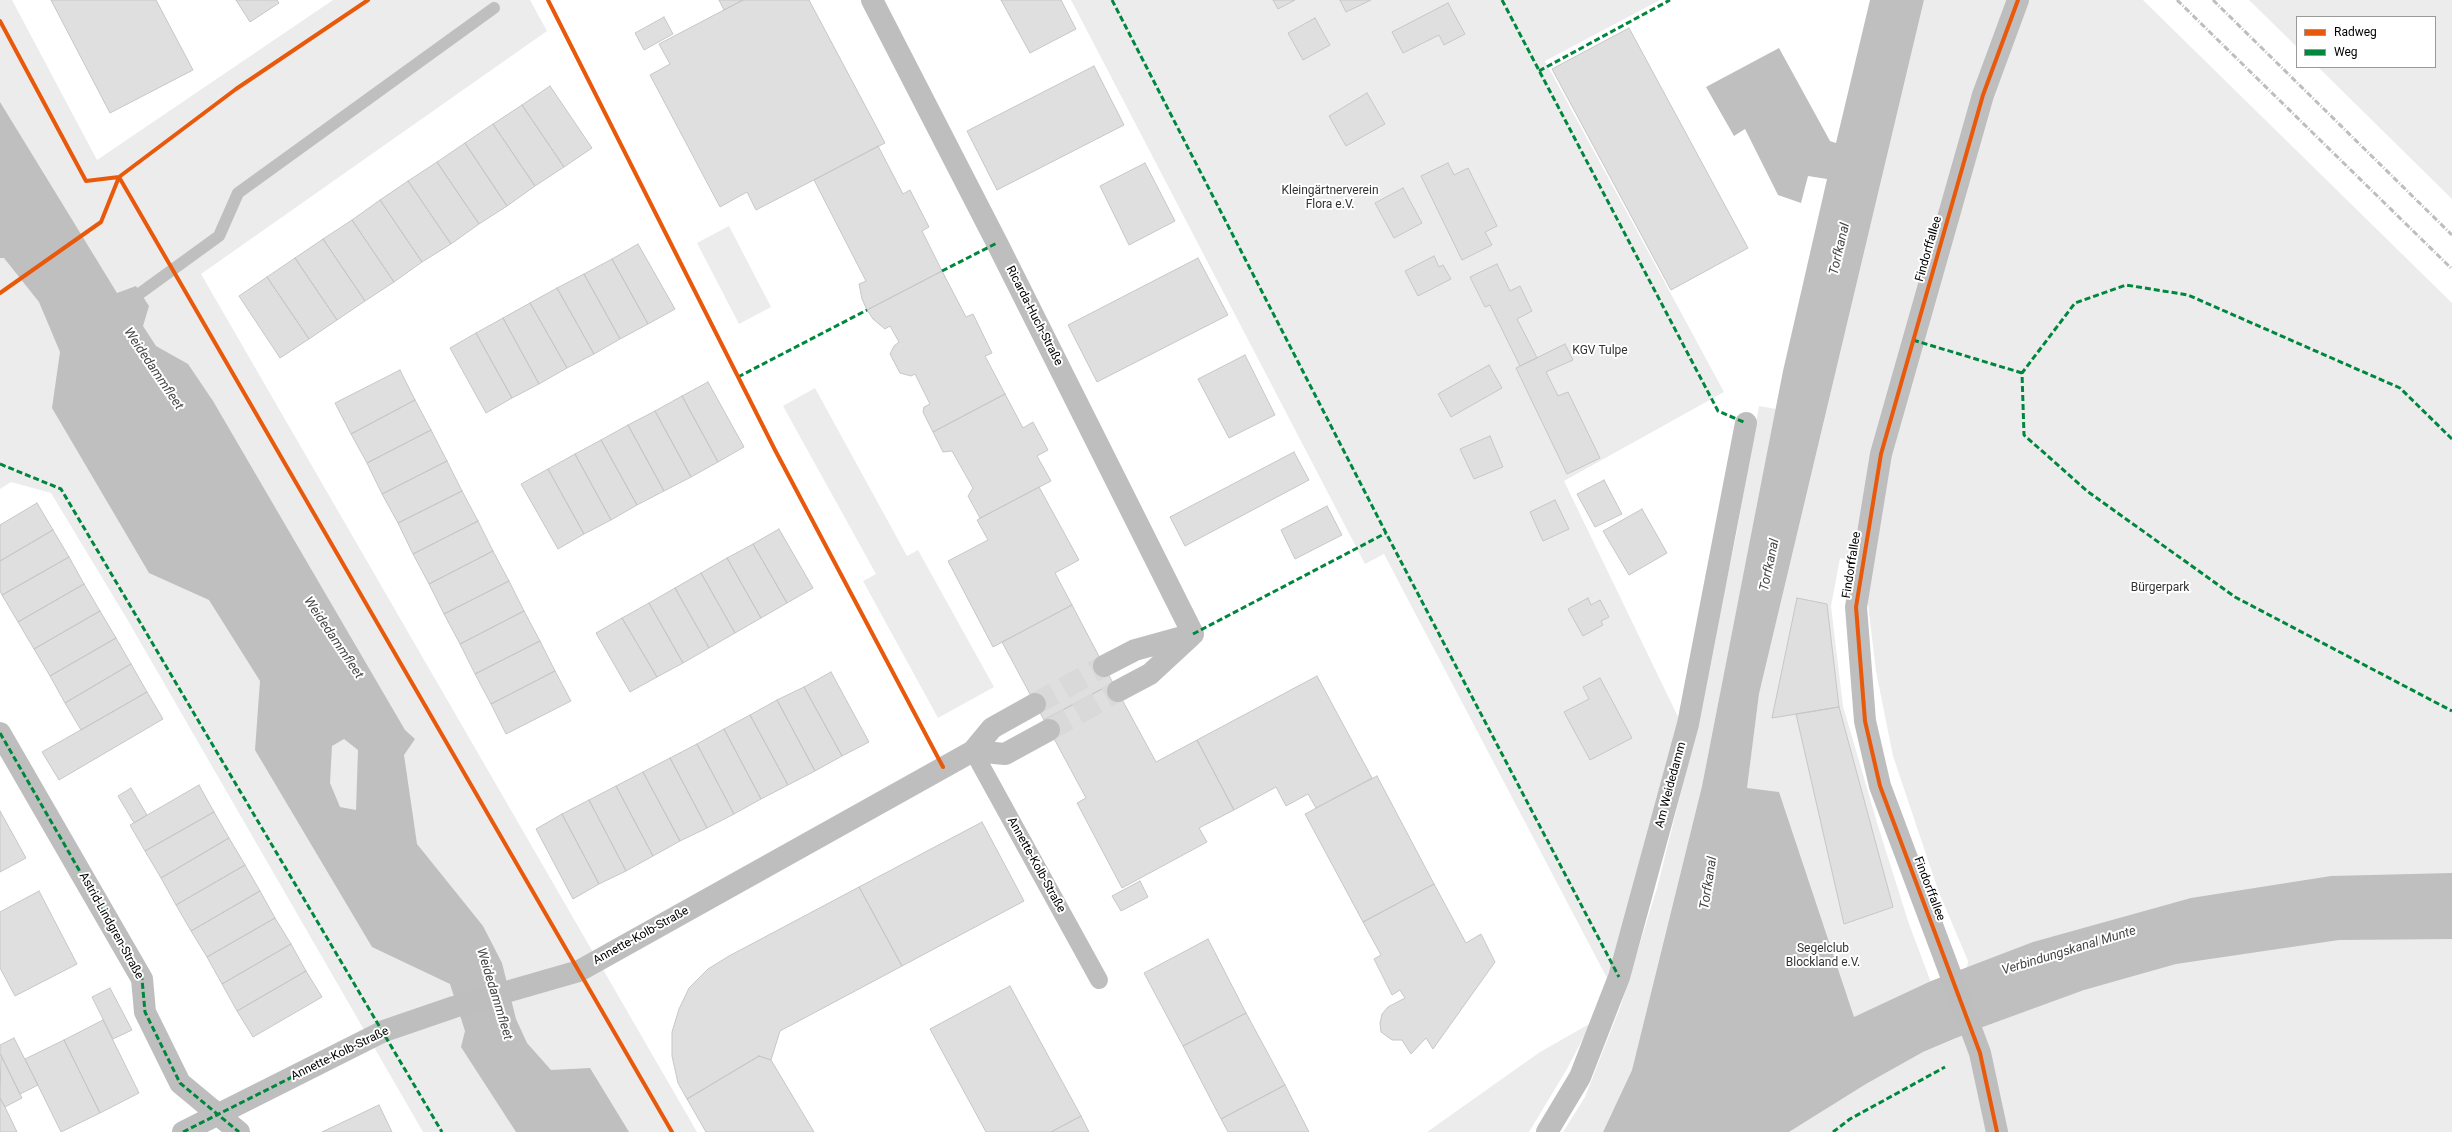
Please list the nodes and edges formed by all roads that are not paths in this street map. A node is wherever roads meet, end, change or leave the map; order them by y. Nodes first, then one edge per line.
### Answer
1 (872, 0) edge
2 (2018, 0) edge
3 (1746, 423) dead end
4 (1193, 634) junction
5 (1104, 666) tunnel mouth
6 (1118, 691) tunnel mouth
7 (1036, 704) tunnel mouth
8 (1049, 730) tunnel mouth
9 (0, 733) edge
10 (973, 751) junction
11 (1099, 980) dead end
12 (218, 1114) junction
13 (183, 1132) edge
14 (239, 1132) edge
15 (1547, 1132) edge
16 (1997, 1132) edge

1 - 4 street, Ricarda-Huch-Straße
2 - 16 street, Findorffallee
3 - 15 street, Am Weidedamm
4 - 5 street
4 - 6 street
7 - 10 street, Annette-Kolb-Straße
8 - 10 street
9 - 12 street, Astrid-Lindgren-Straße
10 - 11 lane, Annette-Kolb-Straße
10 - 12 street, Annette-Kolb-Straße
12 - 13 street, Annette-Kolb-Straße
12 - 14 street, Astrid-Lindgren-Straße

